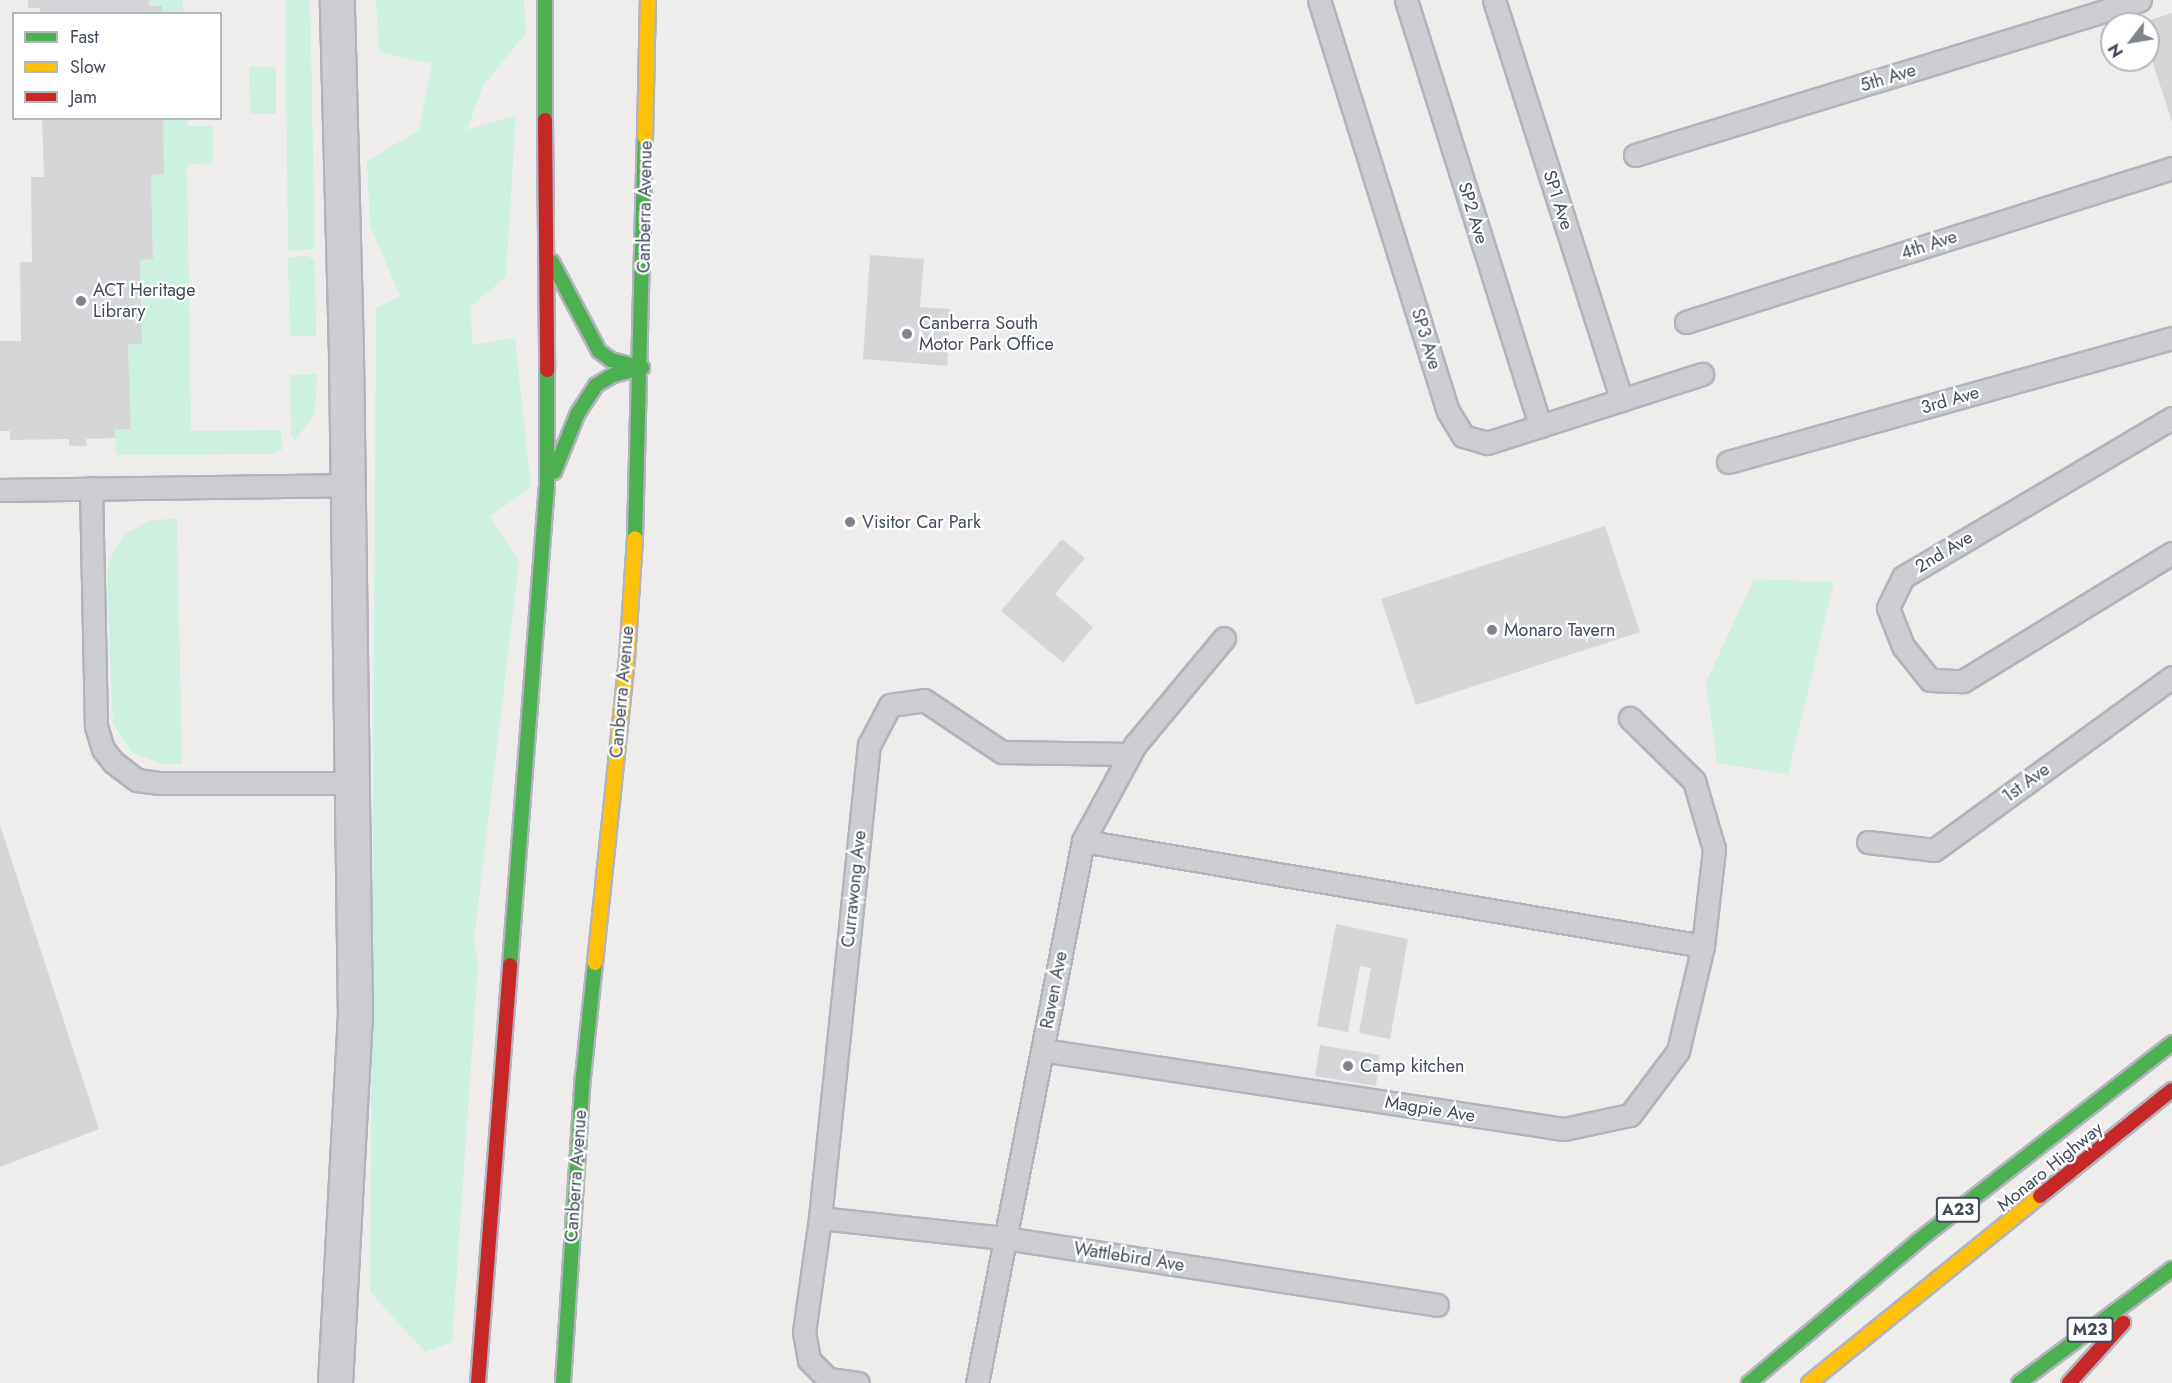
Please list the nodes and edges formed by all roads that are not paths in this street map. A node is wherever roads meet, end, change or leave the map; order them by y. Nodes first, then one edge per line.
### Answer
1 (337, 0) edge
2 (545, 0) edge
3 (648, 0) edge
4 (1319, 0) edge
5 (1406, 0) edge
6 (1494, 0) edge
7 (2140, 0) edge
8 (1635, 155) dead end
9 (2172, 168) edge
10 (549, 255) junction
11 (1686, 322) dead end
12 (2172, 338) edge
13 (642, 368) junction
14 (1702, 374) dead end
15 (1622, 400) junction
16 (2172, 418) edge
17 (1540, 426) junction
18 (1728, 462) dead end
19 (348, 485) junction
20 (548, 487) junction
21 (91, 488) junction
22 (0, 490) edge
23 (2172, 553) edge
24 (1224, 638) dead end
25 (2172, 677) edge
26 (1630, 718) dead end
27 (1130, 754) junction
28 (350, 783) junction
29 (1083, 841) junction
30 (1868, 842) dead end
31 (1703, 946) junction
32 (2172, 1043) edge
33 (1042, 1050) junction
34 (2172, 1090) edge
35 (820, 1218) junction
36 (1005, 1238) junction
37 (2167, 1273) edge
38 (1437, 1305) dead end
39 (335, 1383) edge
40 (478, 1383) edge
41 (563, 1383) edge
42 (858, 1383) edge
43 (977, 1383) edge
44 (1749, 1383) edge
45 (1809, 1383) edge
46 (2019, 1383) edge
47 (2069, 1383) edge

1 - 19 street
2 - 10 highway
3 - 13 highway, Canberra Avenue
4 - 17 lane, SP3 Ave
5 - 17 lane, SP2 Ave
6 - 15 lane, SP1 Ave
7 - 8 lane, 5th Ave
9 - 11 lane, 4th Ave
10 - 13 highway
10 - 20 highway
12 - 18 lane, 3rd Ave
13 - 20 highway
13 - 41 highway, Canberra Avenue
14 - 15 lane, SP3 Ave
15 - 17 lane, SP3 Ave
16 - 23 lane, 2nd Ave
19 - 21 lane
19 - 28 street
20 - 40 highway
21 - 22 lane
21 - 28 lane
24 - 27 lane, Raven Ave
25 - 30 lane, 1st Ave
26 - 31 lane, Magpie Ave
27 - 29 lane, Raven Ave
27 - 35 lane, Currawong Ave
28 - 39 street
29 - 31 lane
29 - 33 lane, Raven Ave
31 - 33 lane, Magpie Ave
32 - 44 highway, A23
33 - 36 lane, Raven Ave
34 - 45 highway, Monaro Highway
35 - 36 lane, Wattlebird Ave
35 - 42 lane, Currawong Ave
36 - 38 lane, Wattlebird Ave
36 - 43 lane, Raven Ave
37 - 46 highway, M23
37 - 47 highway

